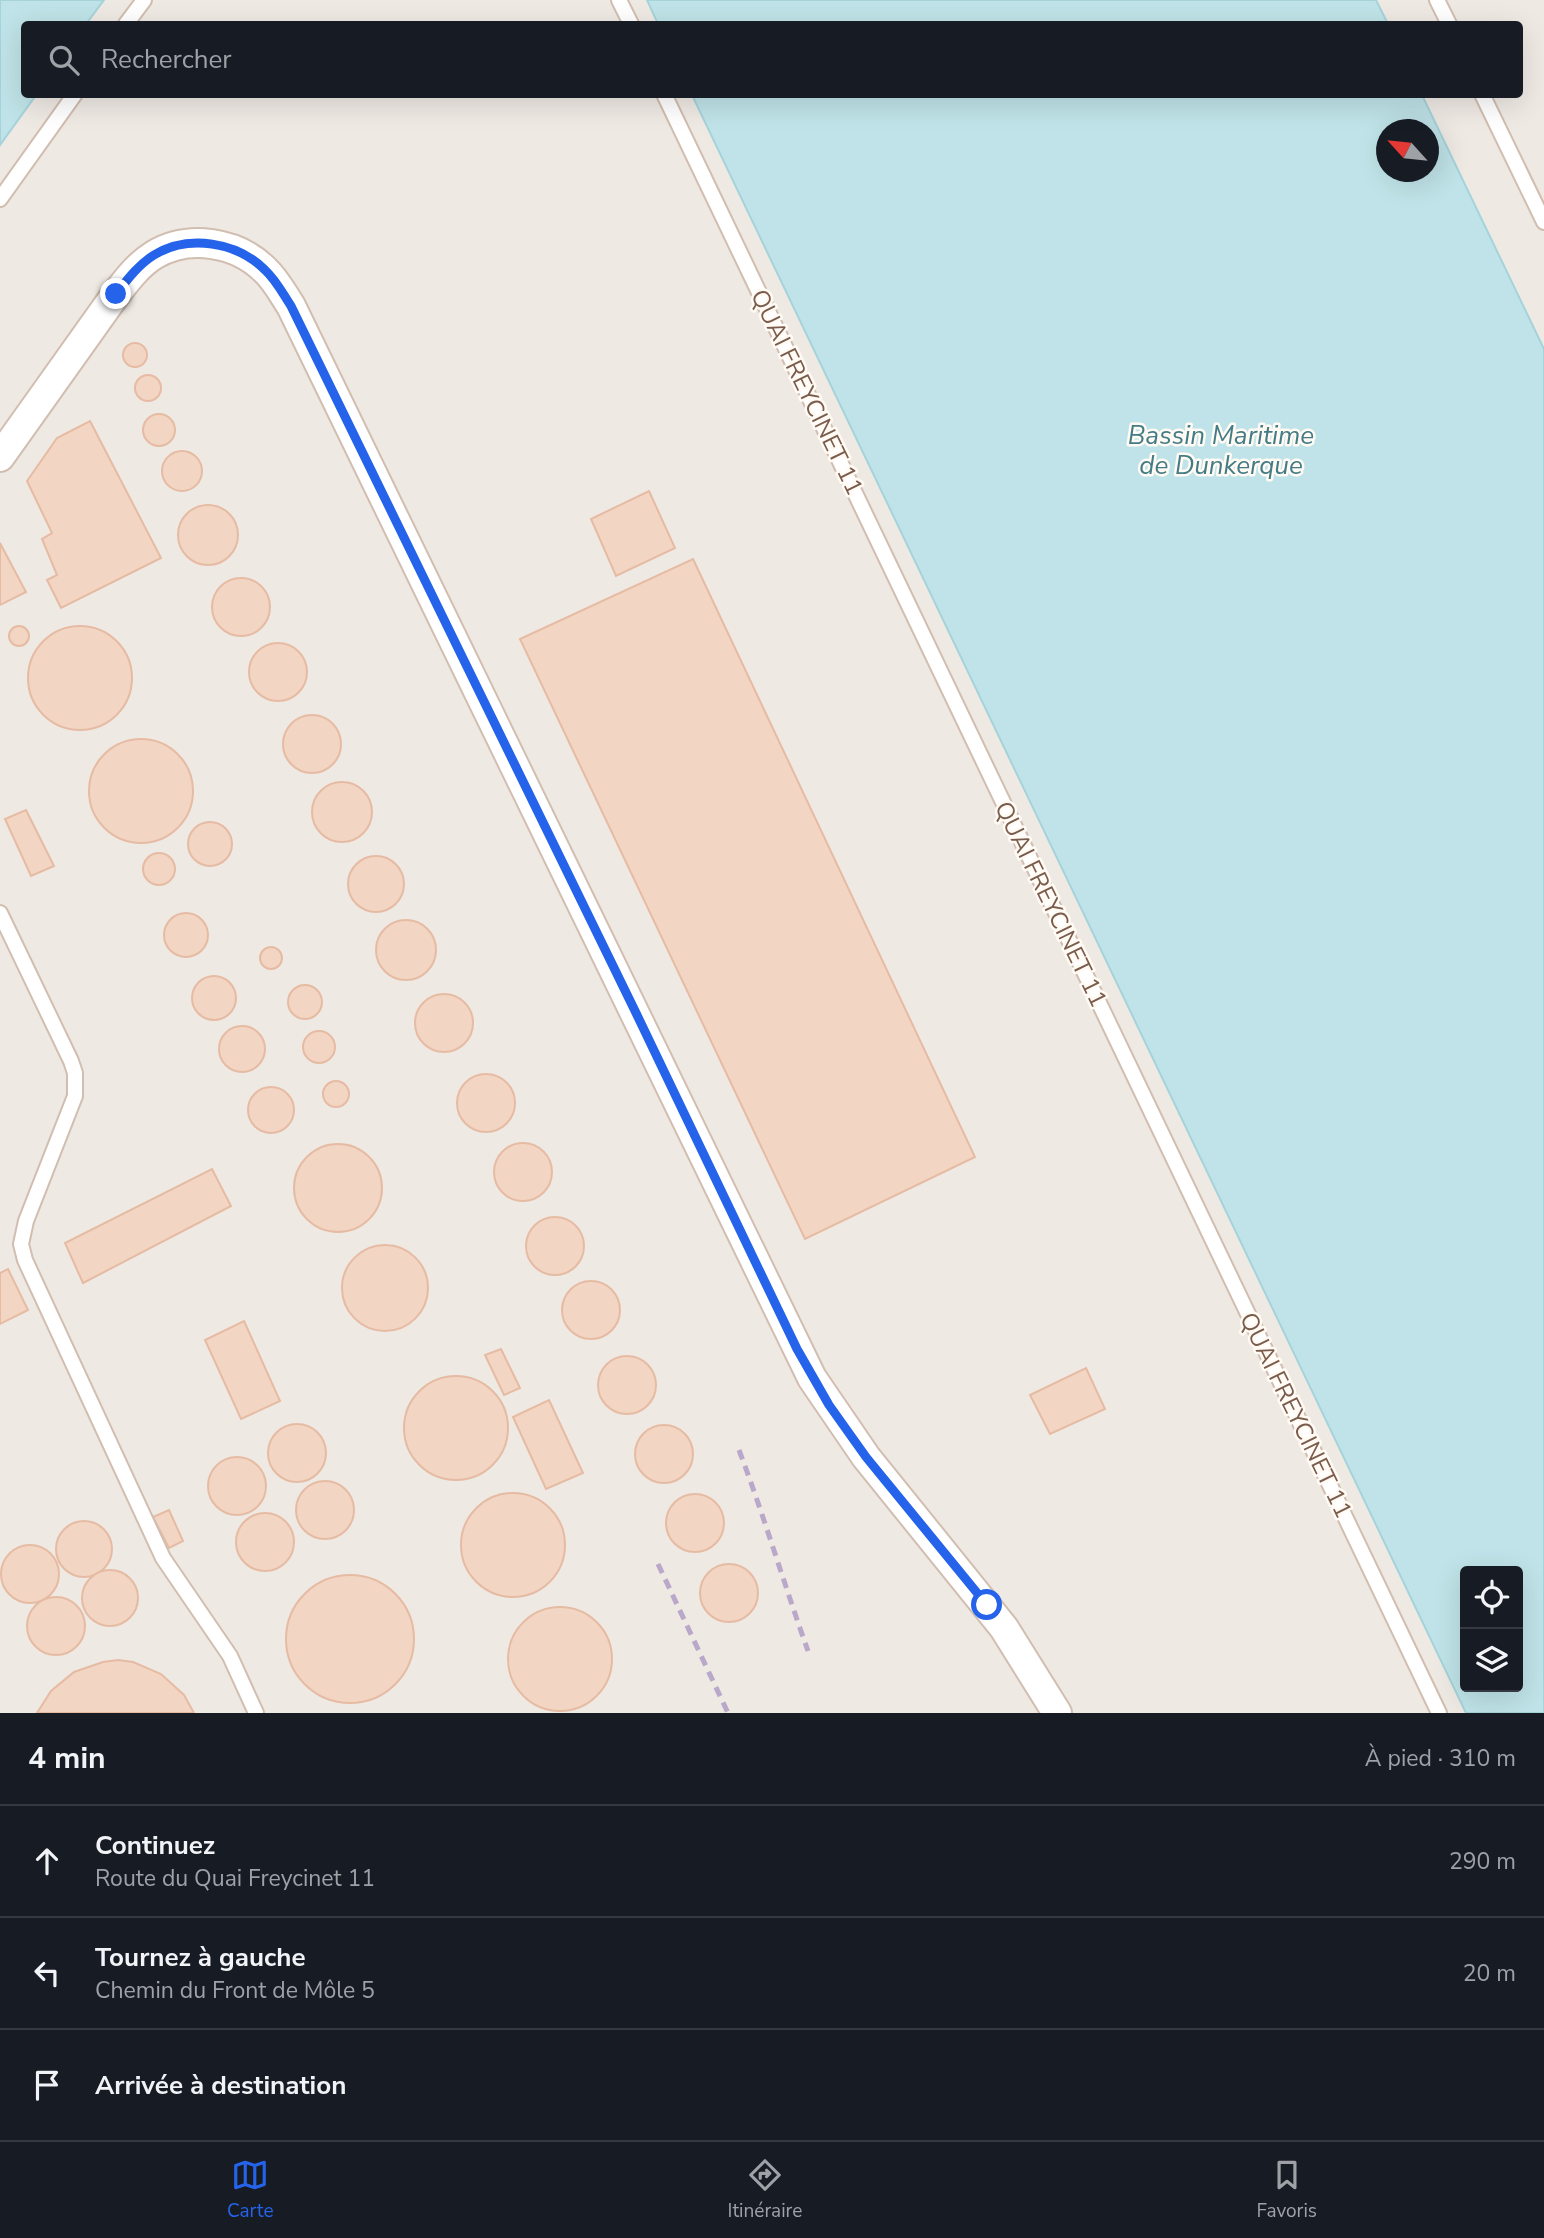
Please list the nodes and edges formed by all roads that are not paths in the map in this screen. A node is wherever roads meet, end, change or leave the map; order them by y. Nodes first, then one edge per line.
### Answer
1 (144, 0) edge
2 (619, 0) edge
3 (1437, 0) edge
4 (128, 21) edge
5 (630, 21) edge
6 (1448, 21) edge
7 (72, 98) edge
8 (666, 98) edge
9 (1484, 98) edge
10 (0, 199) edge
11 (1544, 222) edge
12 (0, 457) edge
13 (0, 914) edge
14 (256, 1713) edge
15 (1058, 1713) edge
16 (1439, 1713) edge

1 - 4 lane
2 - 5 lane
3 - 6 lane
7 - 10 lane
8 - 16 lane, QUAI FREYCINET 11
9 - 11 lane
12 - 15 street
13 - 14 lane

